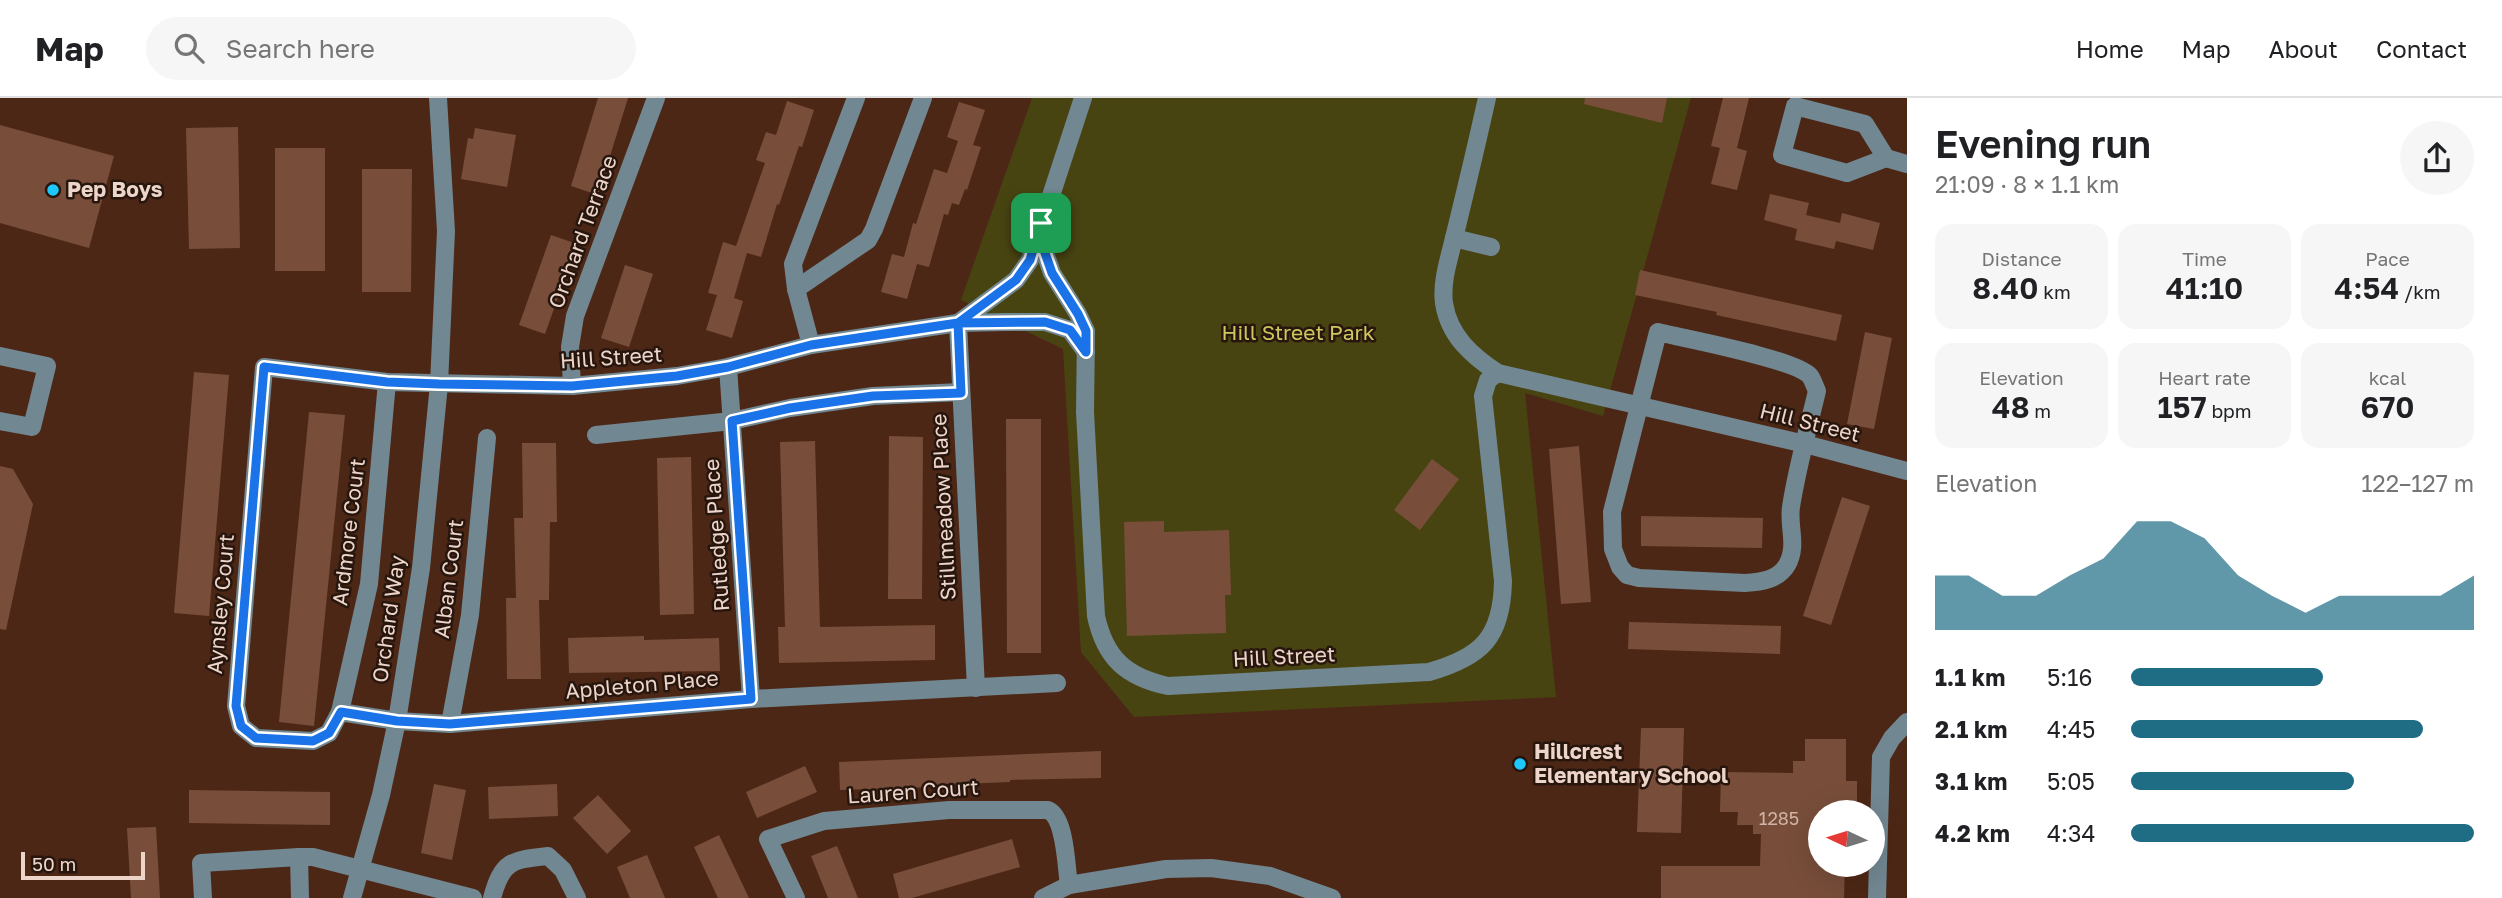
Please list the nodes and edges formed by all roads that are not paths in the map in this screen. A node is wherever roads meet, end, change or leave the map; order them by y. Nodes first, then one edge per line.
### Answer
1 (438, 98) edge
2 (656, 98) edge
3 (856, 98) edge
4 (922, 98) edge
5 (1083, 98) edge
6 (1487, 98) edge
7 (1886, 158) junction
8 (1907, 163) edge
9 (1041, 223) junction
10 (1454, 238) junction
11 (1491, 247) dead end
12 (796, 289) junction
13 (958, 323) junction
14 (811, 345) junction
15 (1086, 352) junction
16 (1, 362) edge
17 (264, 367) joint
18 (728, 367) junction
19 (1498, 373) junction
20 (387, 382) junction
21 (439, 384) junction
22 (572, 386) junction
23 (961, 393) junction
24 (1638, 406) junction
25 (0, 421) edge
26 (732, 421) junction
27 (596, 435) dead end
28 (487, 438) dead end
29 (1804, 444) junction
30 (1907, 471) edge
31 (1057, 683) dead end
32 (975, 688) junction
33 (751, 699) junction
34 (341, 712) junction
35 (397, 721) junction
36 (1907, 722) edge
37 (450, 724) junction
38 (299, 857) junction
39 (360, 868) junction
40 (1069, 885) junction
41 (203, 898) edge
42 (300, 898) edge
43 (352, 898) edge
44 (472, 898) edge
45 (492, 898) edge
46 (577, 898) edge
47 (796, 898) edge
48 (1043, 898) edge
49 (1332, 898) edge
50 (1877, 898) edge

1 - 21 street
2 - 22 street, Orchard Terrace
3 - 12 street
4 - 12 street
5 - 9 street, Hill Street
6 - 10 street, Hill Street
7 - 7 street
7 - 8 street
9 - 13 street, Hill Street
9 - 15 street, Hill Street
10 - 11 street
10 - 19 street, Hill Street
12 - 14 street
13 - 14 street, Hill Street
13 - 15 street, Hill Street
13 - 23 street, Stillmeadow Place
14 - 18 street, Hill Street
15 - 19 street, Hill Street
16 - 25 street
17 - 20 street, Hill Street
17 - 34 street, Aynsley Court
18 - 22 street, Hill Street
18 - 26 street, Rutledge Place
19 - 24 street, Hill Street
20 - 21 street, Hill Street
20 - 34 street, Ardmore Court
21 - 22 street, Hill Street
21 - 35 street, Orchard Way
23 - 26 street
23 - 32 street, Stillmeadow Place
24 - 29 street, Hill Street
24 - 29 street
24 - 29 street
26 - 27 street
26 - 33 street, Rutledge Place
28 - 37 street, Alban Court
29 - 30 street, Hill Street
31 - 32 street, Appleton Place
32 - 33 street, Appleton Place
33 - 37 street, Appleton Place
34 - 35 street
35 - 37 street, Appleton Place
35 - 39 street, Orchard Way
36 - 50 street
38 - 39 street
38 - 41 street
38 - 42 street
39 - 43 street, Orchard Way
39 - 44 street
40 - 47 street, Lauren Court
40 - 48 street
40 - 49 street
45 - 46 street

